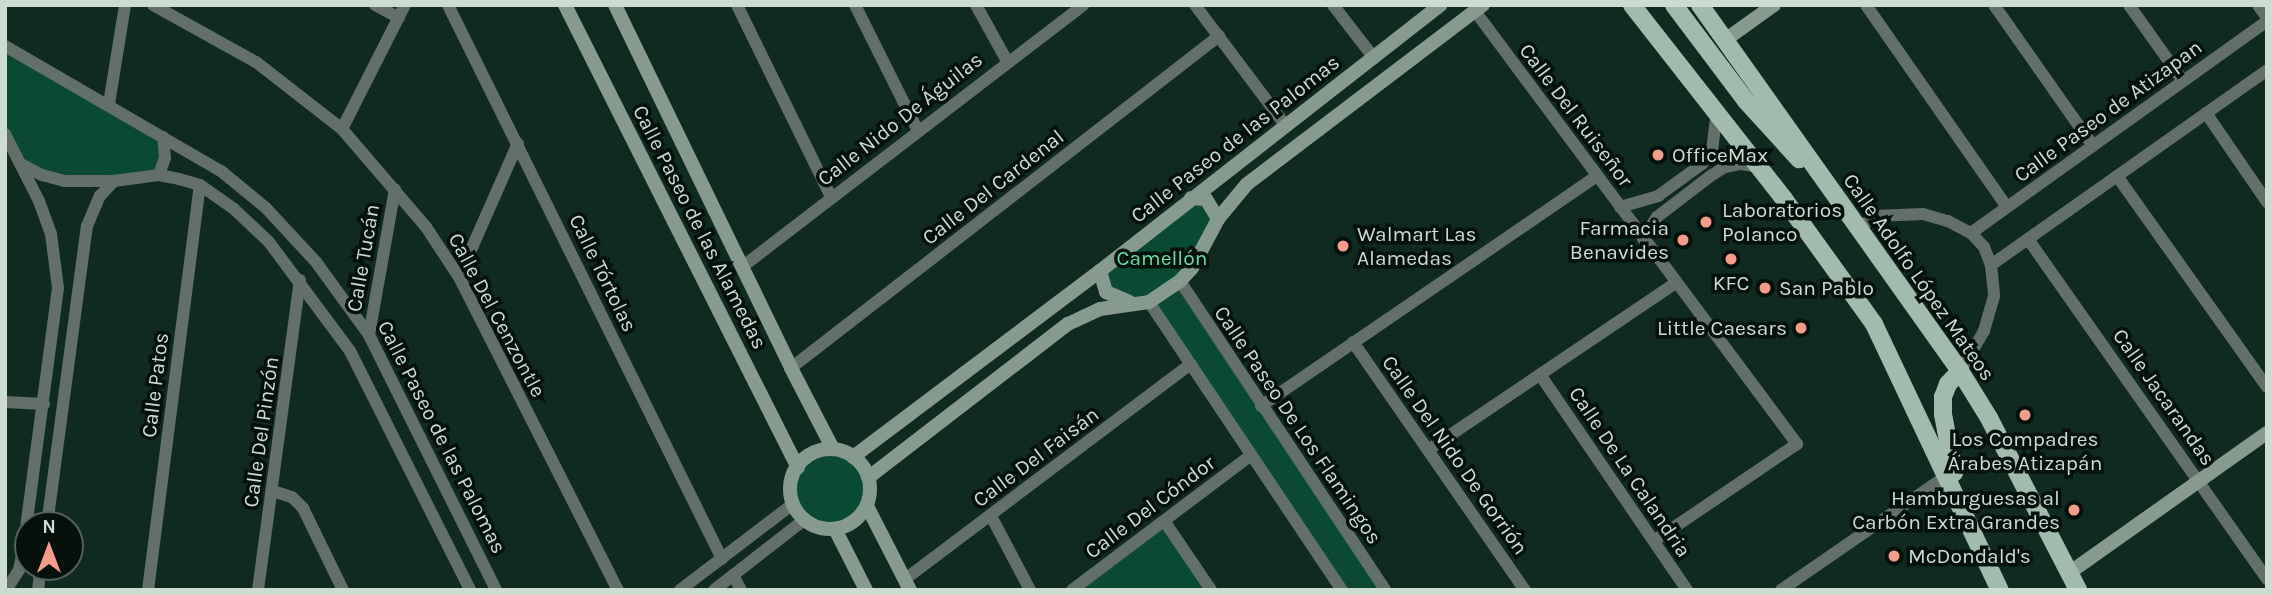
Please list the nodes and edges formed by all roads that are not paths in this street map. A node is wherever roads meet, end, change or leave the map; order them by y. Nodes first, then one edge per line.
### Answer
1 (125, 5) edge
2 (153, 5) edge
3 (375, 5) edge
4 (405, 5) edge
5 (448, 5) edge
6 (565, 5) edge
7 (615, 5) edge
8 (737, 5) edge
9 (855, 5) edge
10 (976, 5) edge
11 (1083, 5) edge
12 (1195, 5) edge
13 (1333, 5) edge
14 (1441, 5) edge
15 (1632, 5) edge
16 (1648, 5) edge
17 (1674, 5) edge
18 (1700, 5) edge
19 (1774, 5) edge
20 (1866, 5) edge
21 (1994, 5) edge
22 (2129, 5) edge
23 (2258, 5) edge
24 (1479, 8) edge
25 (399, 18) junction
26 (2267, 20) edge
27 (1219, 36) junction
28 (1725, 40) junction
29 (5, 46) edge
30 (11, 53) edge
31 (1374, 58) junction
32 (1007, 61) junction
33 (2267, 69) edge
34 (1690, 77) junction
35 (2183, 81) junction
36 (109, 104) junction
37 (1717, 113) junction
38 (2206, 113) junction
39 (1285, 125) junction
40 (342, 129) junction
41 (918, 131) junction
42 (5, 134) edge
43 (163, 137) junction
44 (518, 144) junction
45 (2093, 146) junction
46 (1712, 151) junction
47 (21, 164) junction
48 (1725, 167) junction
49 (1759, 167) junction
50 (159, 175) junction
51 (1597, 176) junction
52 (2116, 176) junction
53 (114, 181) junction
54 (200, 185) junction
55 (395, 189) junction
56 (1833, 194) junction
57 (831, 197) junction
58 (1191, 198) junction
59 (2267, 202) edge
60 (1620, 207) junction
61 (2007, 207) junction
62 (1218, 219) junction
63 (1859, 228) junction
64 (1971, 233) junction
65 (1643, 239) junction
66 (2028, 239) junction
67 (1991, 265) junction
68 (742, 267) junction
69 (1100, 271) junction
70 (459, 277) junction
71 (300, 280) junction
72 (1180, 281) junction
73 (1677, 282) junction
74 (1149, 302) junction
75 (1133, 303) junction
76 (369, 335) junction
77 (1353, 342) junction
78 (1191, 364) junction
79 (791, 368) junction
80 (1960, 371) junction
81 (1541, 376) junction
82 (2267, 387) edge
83 (5, 402) edge
84 (44, 404) junction
85 (1261, 406) junction
86 (2267, 433) edge
87 (833, 449) junction
88 (1428, 450) junction
89 (1251, 455) junction
90 (853, 457) junction
91 (797, 468) junction
92 (1948, 475) junction
93 (869, 477) junction
94 (2199, 481) junction
95 (273, 491) junction
96 (1960, 500) junction
97 (793, 505) junction
98 (867, 506) junction
99 (49, 511) edge
100 (991, 516) junction
101 (804, 520) junction
102 (1165, 522) junction
103 (835, 529) junction
104 (1654, 541) junction
105 (722, 559) junction
106 (2069, 573) junction
107 (733, 575) junction
108 (2267, 579) edge
109 (907, 585) edge
110 (6, 590) edge
111 (148, 590) edge
112 (258, 590) edge
113 (343, 590) edge
114 (470, 590) edge
115 (496, 590) edge
116 (618, 590) edge
117 (680, 590) edge
118 (714, 590) edge
119 (741, 590) edge
120 (866, 590) edge
121 (1030, 590) edge
122 (1072, 590) edge
123 (1211, 590) edge
124 (1342, 590) edge
125 (1385, 590) edge
126 (1525, 590) edge
127 (1687, 590) edge
128 (1781, 590) edge
129 (2000, 590) edge
130 (2078, 590) edge

1 - 36 street
2 - 40 street, Calle Del Cenzontle
3 - 25 street
4 - 25 street
5 - 44 street, Calle Tórtolas
6 - 91 street, Calle Paseo de las Alamedas
7 - 68 street, Calle Paseo de las Alamedas
8 - 57 street
9 - 41 street
10 - 32 street
11 - 32 street, Calle Nido De Águilas
12 - 27 street
13 - 31 street
14 - 31 street, Calle Paseo de las Palomas
15 - 34 main road
16 - 34 main road
17 - 56 main road
18 - 28 main road, Calle Adolfo López Mateos
19 - 28 street
20 - 61 street
21 - 45 street
22 - 35 street
23 - 26 street
24 - 51 street, Calle Del Ruiseñor
24 - 62 street, Calle Paseo de las Palomas
25 - 40 street
26 - 35 street, Calle Paseo de Atizapan
27 - 39 street
27 - 79 street, Calle Del Cardenal
28 - 56 main road, Calle Adolfo López Mateos
29 - 30 street, Calle Paseo de las Palomas
30 - 36 street, Calle Paseo de las Palomas
31 - 39 street, Calle Paseo de las Palomas
32 - 41 street, Calle Nido De Águilas
33 - 38 street
34 - 37 main road
35 - 45 street, Calle Paseo de Atizapan
36 - 43 street, Calle Paseo de las Palomas
37 - 46 street
37 - 49 main road
38 - 52 street
38 - 59 street
39 - 58 street, Calle Paseo de las Palomas
40 - 55 street, Calle Del Cenzontle
41 - 57 street, Calle Nido De Águilas
42 - 47 street
43 - 50 street
43 - 76 street, Calle Paseo de las Palomas
44 - 70 street
44 - 105 street, Calle Tórtolas
45 - 61 street, Calle Paseo de Atizapan
46 - 48 street
46 - 60 street
47 - 53 street, Calle Paseo de las Palomas
47 - 84 street
48 - 49 street
48 - 65 street
49 - 92 main road
50 - 53 street, Calle Paseo de las Palomas
50 - 54 street, Calle Paseo de las Palomas
51 - 60 street, Calle Del Ruiseñor
51 - 77 street
52 - 66 street
52 - 82 street
53 - 99 street
54 - 71 street, Calle Paseo de las Palomas
54 - 111 street, Calle Patos
55 - 70 street, Calle Del Cenzontle
55 - 76 street, Calle Tucán
56 - 63 main road, Calle Adolfo López Mateos
57 - 68 street, Calle Nido De Águilas
58 - 62 street
58 - 69 street, Calle Paseo de las Palomas
60 - 65 street, Calle Del Ruiseñor
61 - 64 street, Calle Paseo de Atizapan
62 - 72 street, Calle Paseo de las Palomas
63 - 64 street
63 - 80 main road, Calle Adolfo López Mateos
64 - 67 street
65 - 73 street, Calle Del Ruiseñor
66 - 67 street
66 - 94 street, Calle Jacarandas
67 - 80 street
68 - 79 street, Calle Paseo de las Alamedas
69 - 75 street
69 - 90 street, Calle Paseo de las Palomas
70 - 116 street, Calle Del Cenzontle
71 - 95 street, Calle Del Pinzón
71 - 114 street, Calle Paseo de las Palomas
72 - 74 street, Calle Paseo de las Palomas
72 - 85 street, Calle Paseo De Los Flamingos
73 - 81 street
73 - 104 street, Calle Del Ruiseñor
74 - 75 street
74 - 78 street
75 - 93 street
76 - 115 street, Calle Paseo de las Palomas
77 - 85 street
77 - 88 street, Calle Del Nido De Gorrión
78 - 89 street
78 - 100 street, Calle Del Faisán
79 - 87 street, Calle Paseo de las Alamedas
80 - 96 main road
80 - 106 main road, Calle Adolfo López Mateos
81 - 88 street
81 - 104 street, Calle De La Calandria
83 - 84 street
84 - 110 street
85 - 125 street, Calle Paseo De Los Flamingos
86 - 94 street
87 - 90 street
87 - 91 street
88 - 126 street, Calle Del Nido De Gorrión
89 - 102 street, Calle Del Cóndor
89 - 124 street
90 - 93 street
91 - 97 street
92 - 96 main road
92 - 128 street
93 - 98 street
94 - 106 street
94 - 108 street, Calle Jacarandas
95 - 112 street, Calle Del Pinzón
95 - 113 street
96 - 129 main road
97 - 101 street
97 - 105 street
98 - 103 street
98 - 109 street
100 - 109 street, Calle Del Faisán
100 - 121 street
101 - 103 street
101 - 107 street
102 - 122 street, Calle Del Cóndor
102 - 123 street
103 - 120 street
104 - 127 street, Calle De La Calandria
105 - 117 street
106 - 130 main road, Calle Adolfo López Mateos
107 - 118 street
107 - 119 street

